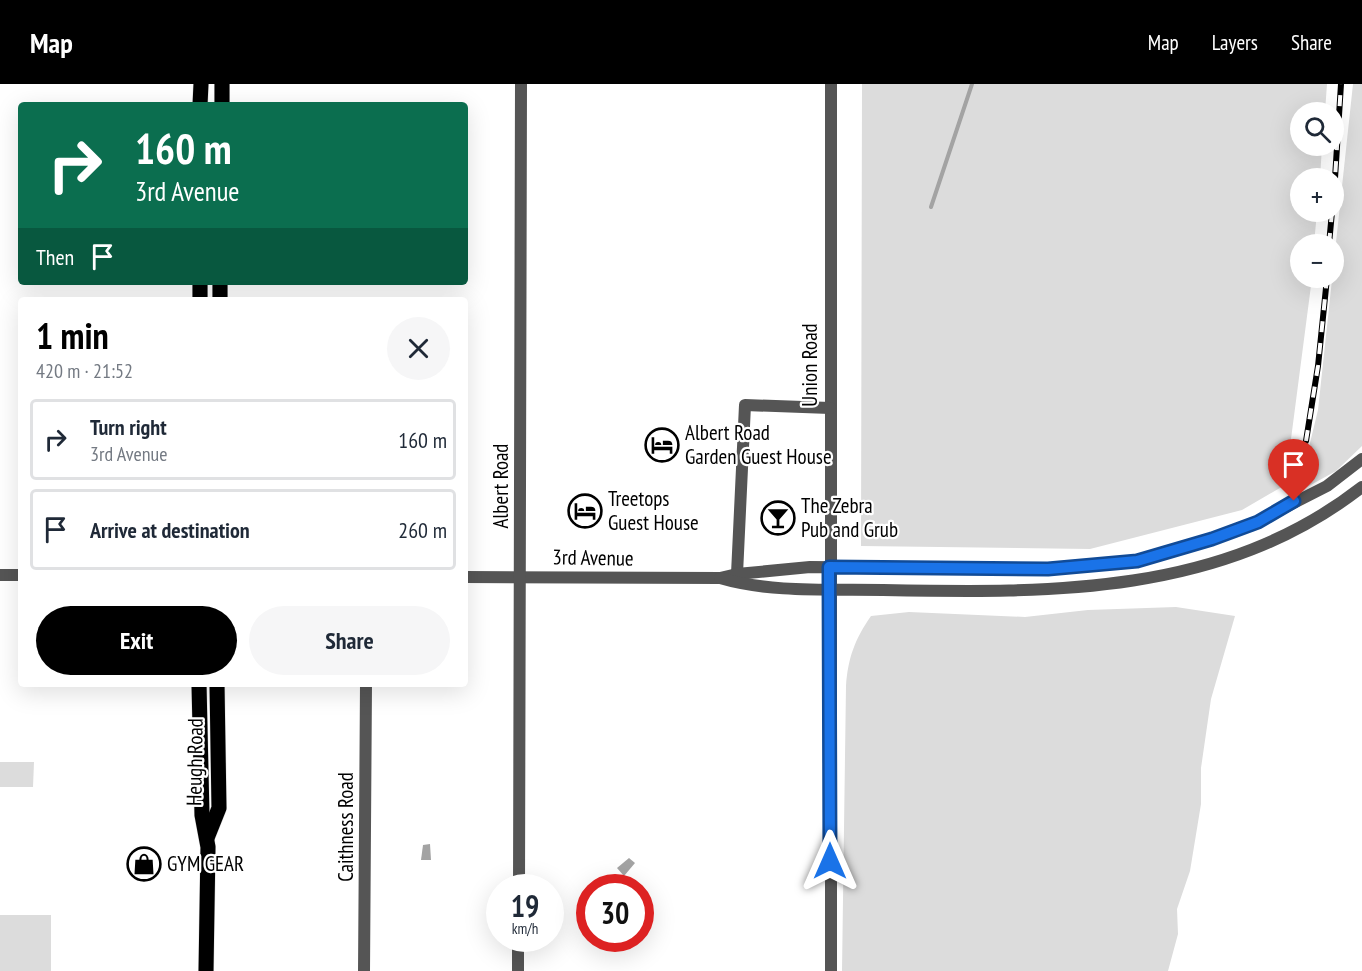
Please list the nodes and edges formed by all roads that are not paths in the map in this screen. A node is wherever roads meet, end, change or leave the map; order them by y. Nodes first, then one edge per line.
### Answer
1 (201, 84) edge
2 (222, 84) edge
3 (521, 84) edge
4 (831, 84) edge
5 (200, 102) edge
6 (222, 102) edge
7 (830, 408) junction
8 (1362, 459) edge
9 (1362, 487) edge
10 (829, 567) junction
11 (737, 573) junction
12 (0, 575) edge
13 (18, 575) edge
14 (468, 577) edge
15 (520, 577) junction
16 (720, 578) junction
17 (829, 588) junction
18 (199, 687) edge
19 (217, 687) edge
20 (366, 687) edge
21 (207, 838) junction
22 (519, 874) edge
23 (518, 952) edge
24 (206, 971) edge
25 (364, 971) edge
26 (518, 971) edge
27 (831, 971) edge

1 - 5 main road
2 - 6 main road
3 - 15 street, Albert Road
4 - 7 street, Union Road
7 - 10 street, Union Road
7 - 11 street
8 - 10 street, 3rd Avenue
9 - 17 street, 3rd Avenue
10 - 11 street, 3rd Avenue
10 - 17 street, Union Road
11 - 16 street, 3rd Avenue
12 - 13 street
14 - 15 street, 3rd Avenue
15 - 16 street, 3rd Avenue
15 - 22 street, Albert Road
16 - 17 street, 3rd Avenue
17 - 27 street, Union Road
18 - 21 main road, Heugh Road
19 - 21 main road, Heugh Road
20 - 25 street, Caithness Road
21 - 24 main road, Heugh Road
23 - 26 street

